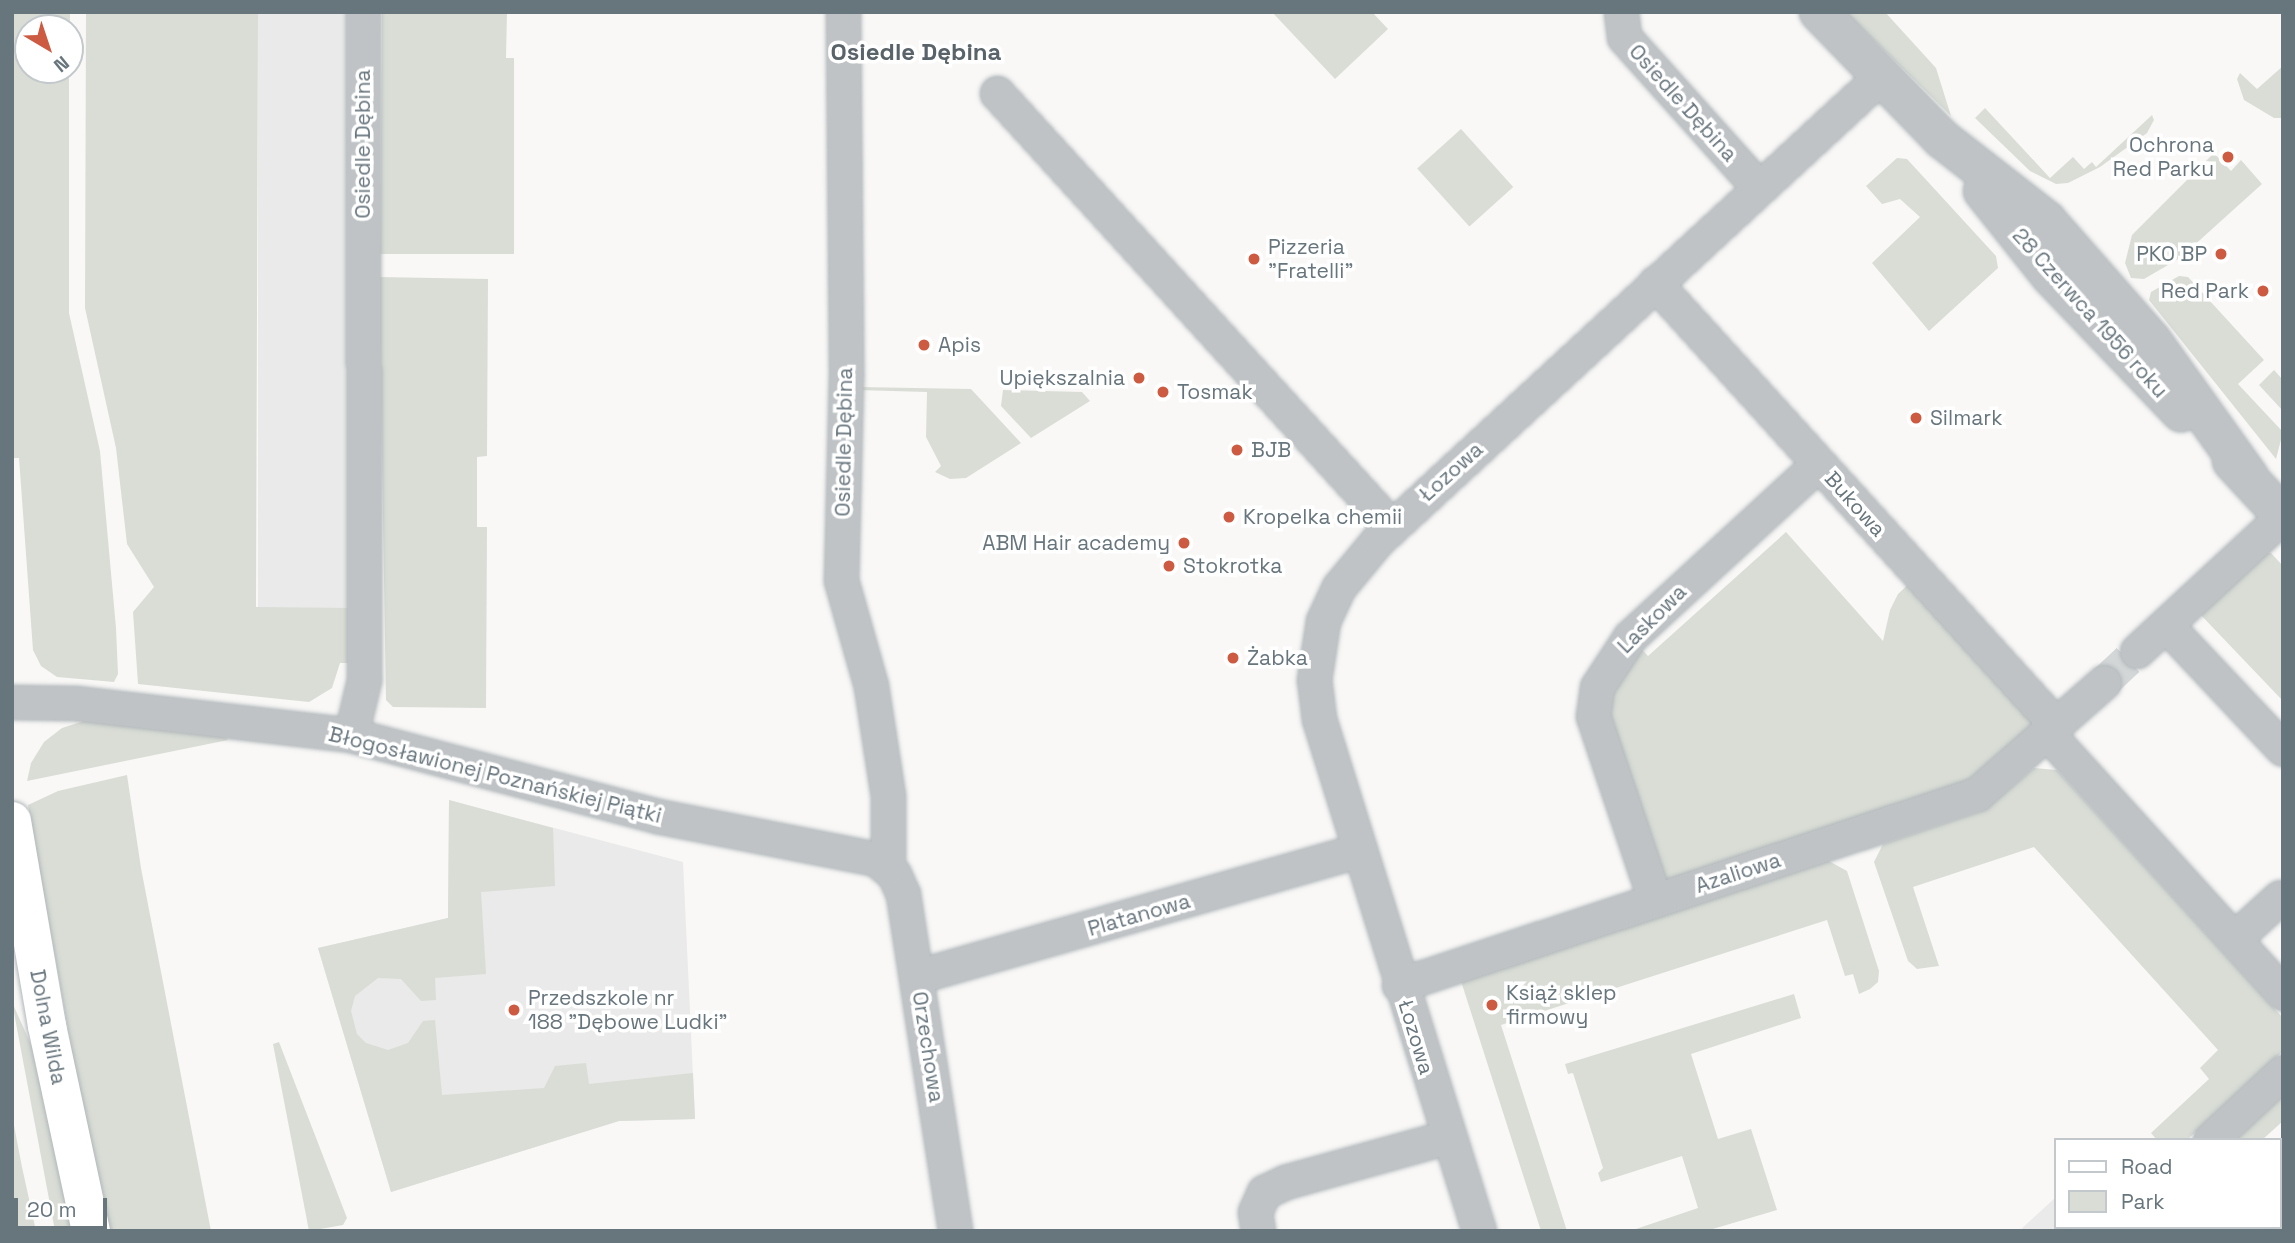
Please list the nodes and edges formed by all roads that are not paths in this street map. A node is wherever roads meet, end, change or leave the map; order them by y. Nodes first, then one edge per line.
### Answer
1 (363, 12) edge
2 (842, 12) edge
3 (1620, 12) edge
4 (1819, 12) edge
5 (1879, 78) junction
6 (997, 93) dead end
7 (1758, 187) junction
8 (1655, 283) junction
9 (1818, 464) junction
10 (2283, 516) edge
11 (1392, 527) junction
12 (2166, 625) junction
13 (2137, 651) tunnel mouth
14 (2104, 682) tunnel mouth
15 (12, 702) edge
16 (2052, 730) junction
17 (351, 735) junction
18 (2283, 749) edge
19 (12, 821) edge
20 (1359, 850) junction
21 (888, 867) junction
22 (2280, 897) dead end
23 (1655, 900) junction
24 (2234, 939) junction
25 (918, 976) junction
26 (1399, 985) junction
27 (2283, 993) edge
28 (2283, 1072) edge
29 (1447, 1137) junction
30 (2212, 1138) edge
31 (91, 1231) edge
32 (955, 1231) edge
33 (1258, 1231) edge
34 (1479, 1231) edge

1 - 17 street, Osiedle Dębina
2 - 21 street, Osiedle Dębina
3 - 7 street, Osiedle Dębina
4 - 5 street, 28 Czerwca 1956 roku
5 - 7 street, Łozowa
5 - 10 street, 28 Czerwca 1956 roku
6 - 11 street
7 - 8 street, Łozowa
8 - 9 street, Bukowa
8 - 11 street, Łozowa
9 - 16 street, Bukowa
9 - 23 street, Laskowa
10 - 12 street
11 - 20 street, Łozowa
12 - 13 street
12 - 18 street
14 - 16 street, Azaliowa
15 - 17 street, Błogosławionej Poznańskiej Piątki
16 - 23 street, Azaliowa
16 - 24 street, Bukowa
17 - 21 street, Błogosławionej Poznańskiej Piątki
19 - 31 main road, Dolna Wilda
20 - 25 street, Platanowa
20 - 26 street, Łozowa
21 - 25 street, Orzechowa
22 - 24 street
23 - 26 street, Azaliowa
24 - 27 street, Bukowa
25 - 32 street, Orzechowa
26 - 29 street, Łozowa
28 - 30 street
29 - 33 street
29 - 34 street, Łozowa

